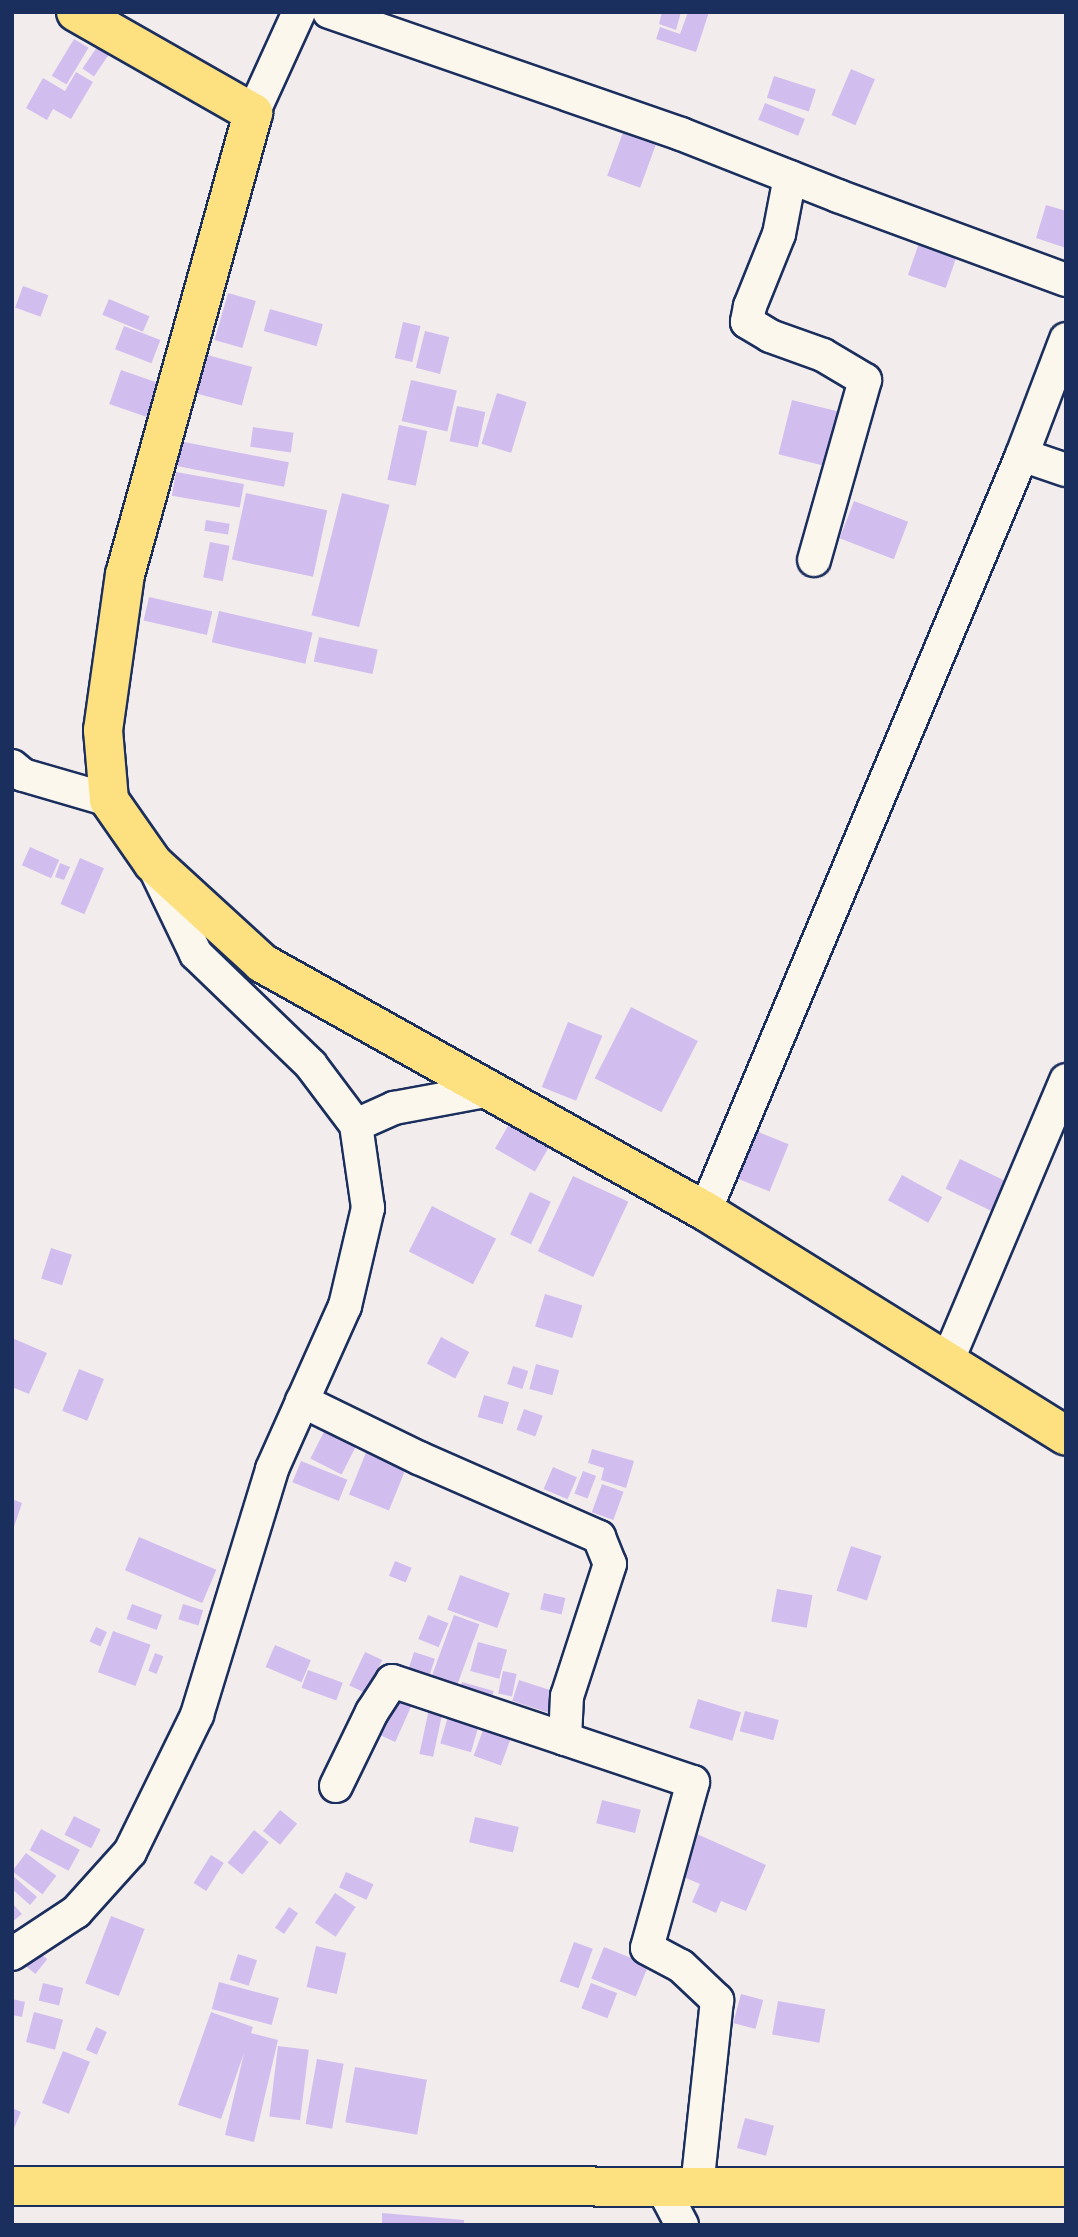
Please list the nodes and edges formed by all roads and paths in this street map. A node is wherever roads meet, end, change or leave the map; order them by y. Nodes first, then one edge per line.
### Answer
1 (76, 12) edge
2 (299, 12) edge
3 (329, 12) edge
4 (253, 113) junction
5 (790, 177) junction
6 (1066, 280) edge
7 (1066, 339) edge
8 (1022, 455) junction
9 (1066, 470) edge
10 (814, 560) dead end
11 (16, 778) edge
12 (108, 800) junction
13 (153, 863) junction
14 (1066, 1080) edge
15 (486, 1091) junction
16 (356, 1125) junction
17 (705, 1211) junction
18 (947, 1362) junction
19 (302, 1401) junction
20 (1066, 1437) edge
21 (565, 1739) junction
22 (336, 1786) dead end
23 (12, 1954) edge
24 (12, 2186) edge
25 (679, 2186) junction
26 (1066, 2186) edge
27 (682, 2225) edge

1 - 4 main road
2 - 4 street
3 - 5 street
4 - 12 main road
5 - 6 street
5 - 10 street
7 - 8 street
8 - 9 street
8 - 17 street
11 - 12 street
12 - 13 main road
13 - 15 main road
13 - 16 street
14 - 18 street
15 - 16 street
15 - 17 main road
16 - 19 street
17 - 18 main road
18 - 20 main road
19 - 21 street
19 - 23 street
21 - 22 street
21 - 25 street
24 - 25 main road
25 - 26 main road
25 - 27 street

